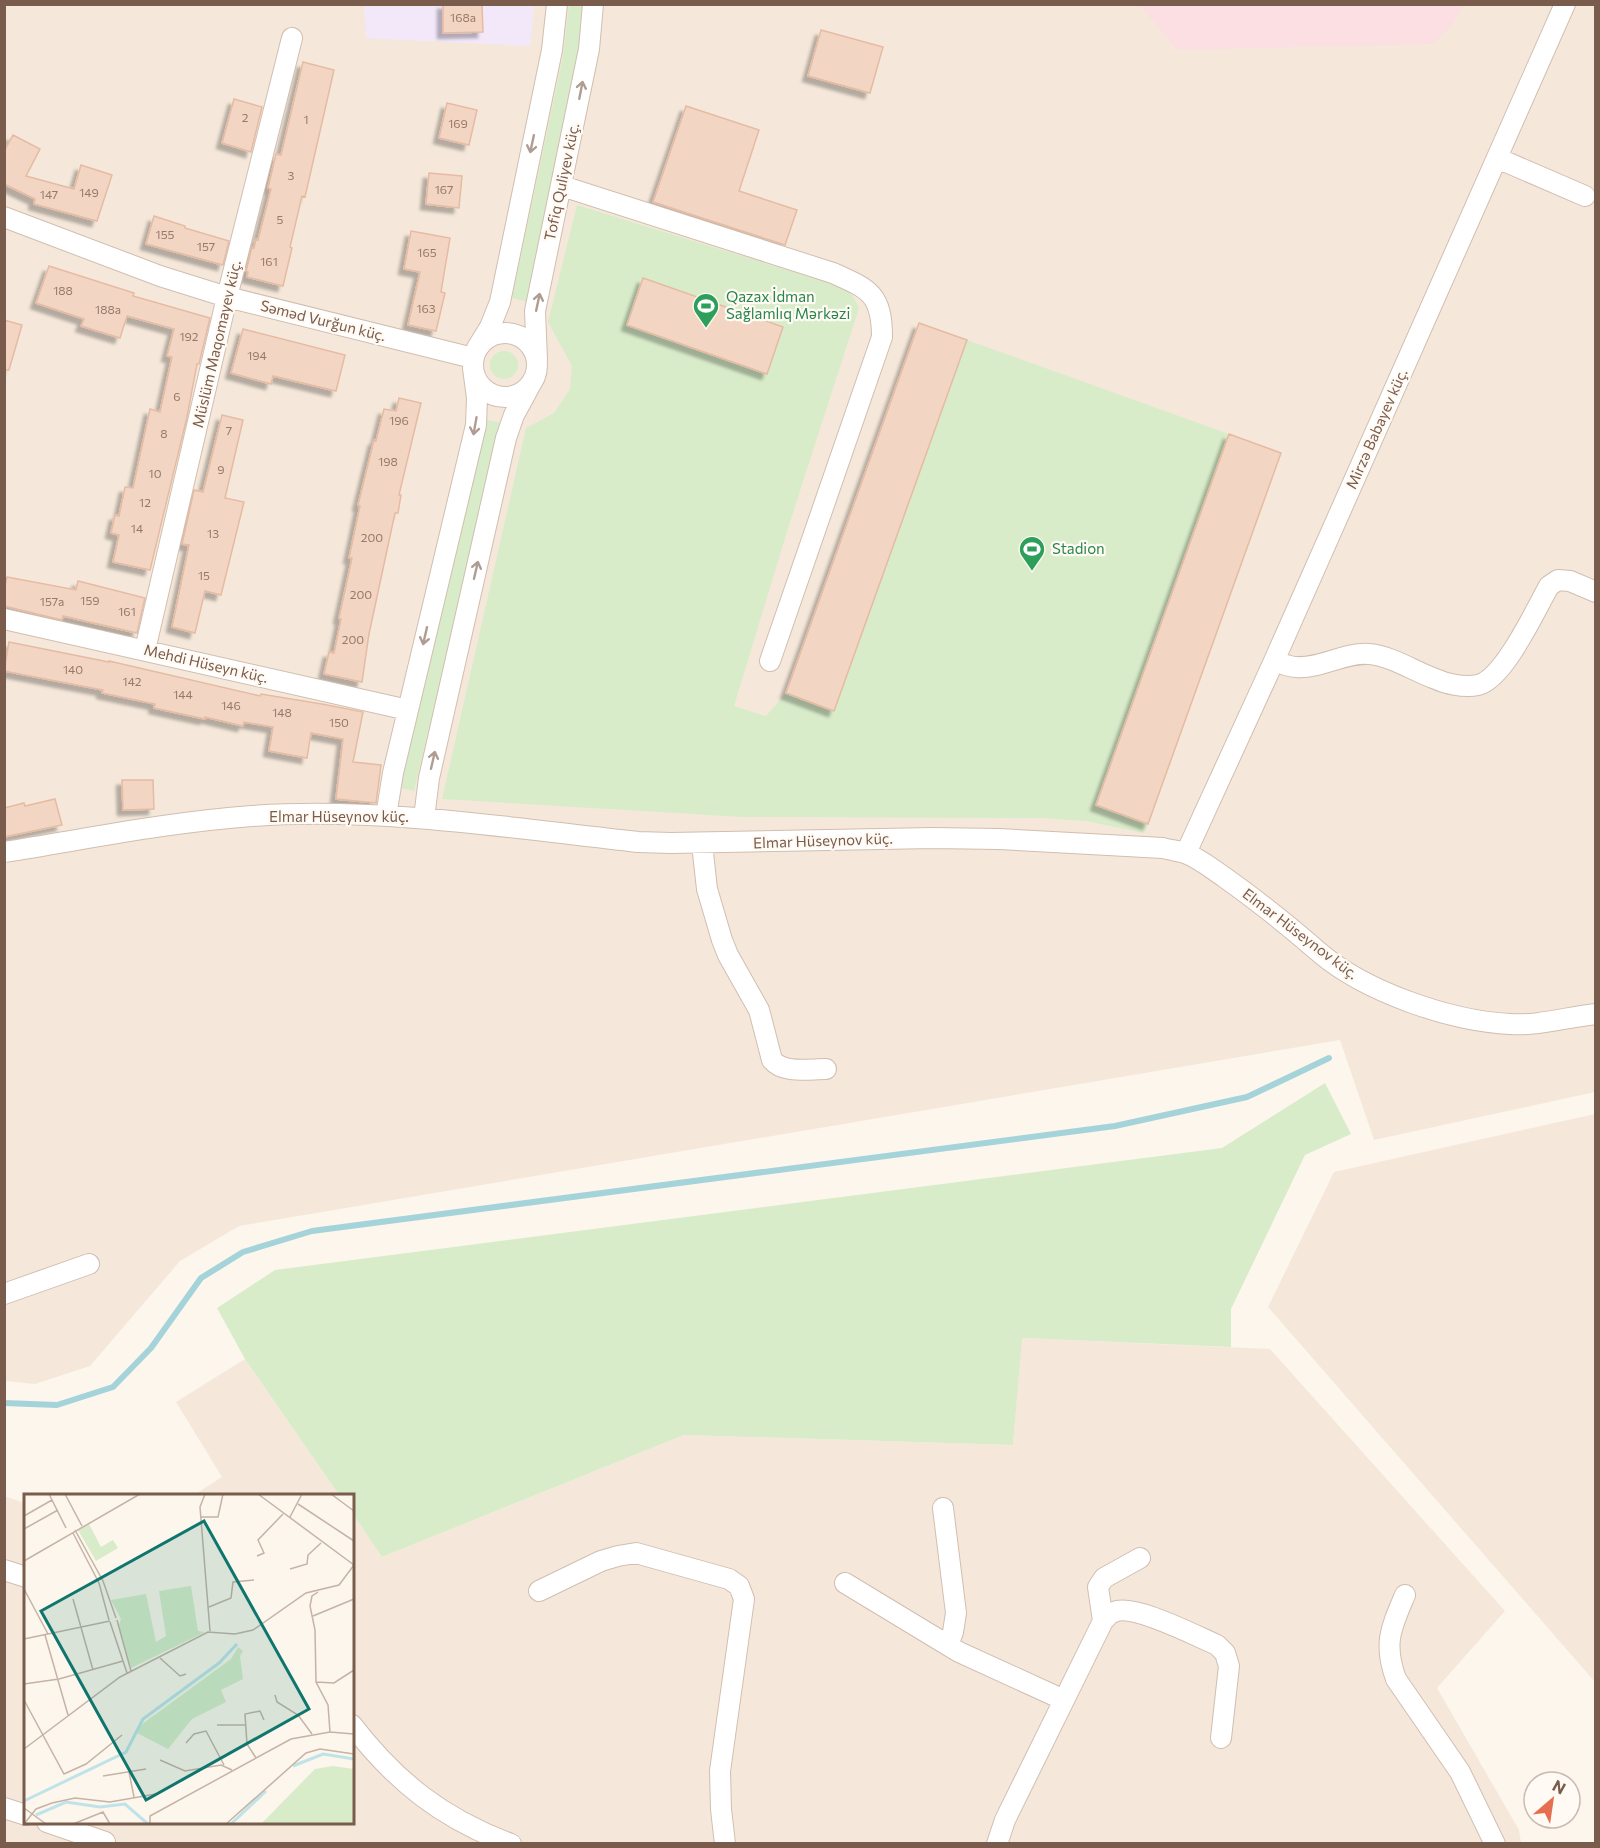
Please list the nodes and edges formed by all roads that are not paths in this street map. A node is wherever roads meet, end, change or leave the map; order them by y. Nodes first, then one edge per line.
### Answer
1 (557, 4) edge
2 (593, 4) edge
3 (1564, 4) edge
4 (291, 38) dead end
5 (1497, 158) junction
6 (562, 186) junction
7 (1585, 196) dead end
8 (4, 217) edge
9 (227, 297) junction
10 (474, 358) junction
11 (537, 360) junction
12 (533, 380) junction
13 (1596, 592) edge
14 (4, 619) edge
15 (145, 650) junction
16 (770, 661) dead end
17 (1274, 661) junction
18 (408, 711) junction
19 (387, 816) junction
20 (424, 818) junction
21 (702, 844) junction
22 (4, 852) edge
23 (1186, 853) junction
24 (1596, 1014) edge
25 (826, 1069) dead end
26 (89, 1264) dead end
27 (4, 1294) edge
28 (943, 1508) dead end
29 (1140, 1558) dead end
30 (4, 1570) edge
31 (24, 1576) edge
32 (845, 1583) dead end
33 (539, 1591) dead end
34 (1405, 1595) dead end
35 (1102, 1621) junction
36 (948, 1645) junction
37 (1064, 1700) junction
38 (354, 1727) edge
39 (1221, 1738) dead end
40 (4, 1808) edge
41 (24, 1814) edge
42 (53, 1824) edge
43 (105, 1842) edge
44 (511, 1844) edge
45 (725, 1844) edge
46 (997, 1844) edge
47 (1495, 1844) edge

1 -> 10 street
6 -> 2 street, Tofiq Quliyev küç.
3 - 5 street, Mirzə Babayev küç.
4 - 9 street, Müslüm Maqomayev küç.
5 - 7 street
5 - 17 street, Mirzə Babayev küç.
11 -> 6 street, Tofiq Quliyev küç.
6 - 16 street
8 - 9 street, Səməd Vurğun küç.
9 - 10 street, Səməd Vurğun küç.
9 - 15 street, Müslüm Maqomayev küç.
10 - 11 street
10 - 12 street
10 -> 18 street
11 - 12 street, Tofiq Quliyev küç.
20 -> 12 street, Tofiq Quliyev küç.
13 - 17 street
14 - 15 street, Mehdi Hüseyn küç.
15 - 18 street, Mehdi Hüseyn küç.
17 - 23 street, Mirzə Babayev küç.
18 - 19 street
19 - 20 street, Elmar Hüseynov küç.
19 - 22 street, Elmar Hüseynov küç.
20 - 21 street, Elmar Hüseynov küç.
21 - 23 street, Elmar Hüseynov küç.
21 - 25 street
23 - 24 street, Elmar Hüseynov küç.
26 - 27 street
28 - 36 street
29 - 35 street
30 - 31 street
32 - 36 street
33 - 45 street
34 - 47 street
35 - 37 street
35 - 39 street
36 - 37 street
37 - 46 street
38 - 44 street
40 - 41 street
42 - 43 street

